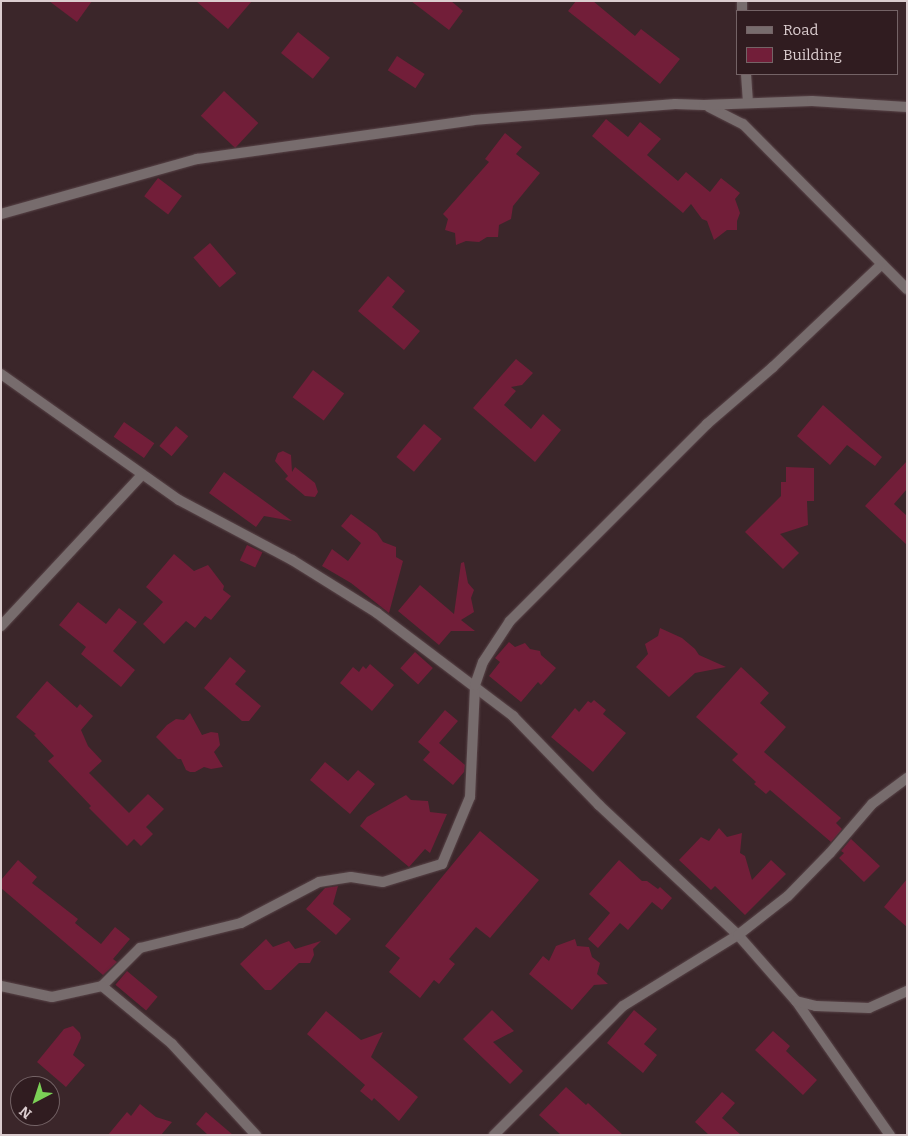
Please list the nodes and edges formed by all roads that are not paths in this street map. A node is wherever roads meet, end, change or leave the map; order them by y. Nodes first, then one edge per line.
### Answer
1 (746, 75) edge
2 (748, 103) junction
3 (704, 105) junction
4 (907, 107) edge
5 (1, 214) edge
6 (881, 264) junction
7 (907, 289) edge
8 (1, 374) edge
9 (142, 475) junction
10 (1, 626) edge
11 (475, 685) junction
12 (907, 778) edge
13 (738, 935) junction
14 (1, 986) edge
15 (102, 986) junction
16 (907, 991) edge
17 (796, 1001) junction
18 (256, 1135) edge
19 (494, 1135) edge
20 (890, 1135) edge

1 - 2 street
2 - 3 street
2 - 4 street
3 - 5 street
3 - 6 street
6 - 7 street
6 - 11 street
8 - 9 street
9 - 10 street
9 - 11 street
11 - 13 street
11 - 15 street
12 - 13 street
13 - 17 street
13 - 19 street
14 - 15 street
15 - 18 street
16 - 17 street
17 - 20 street

